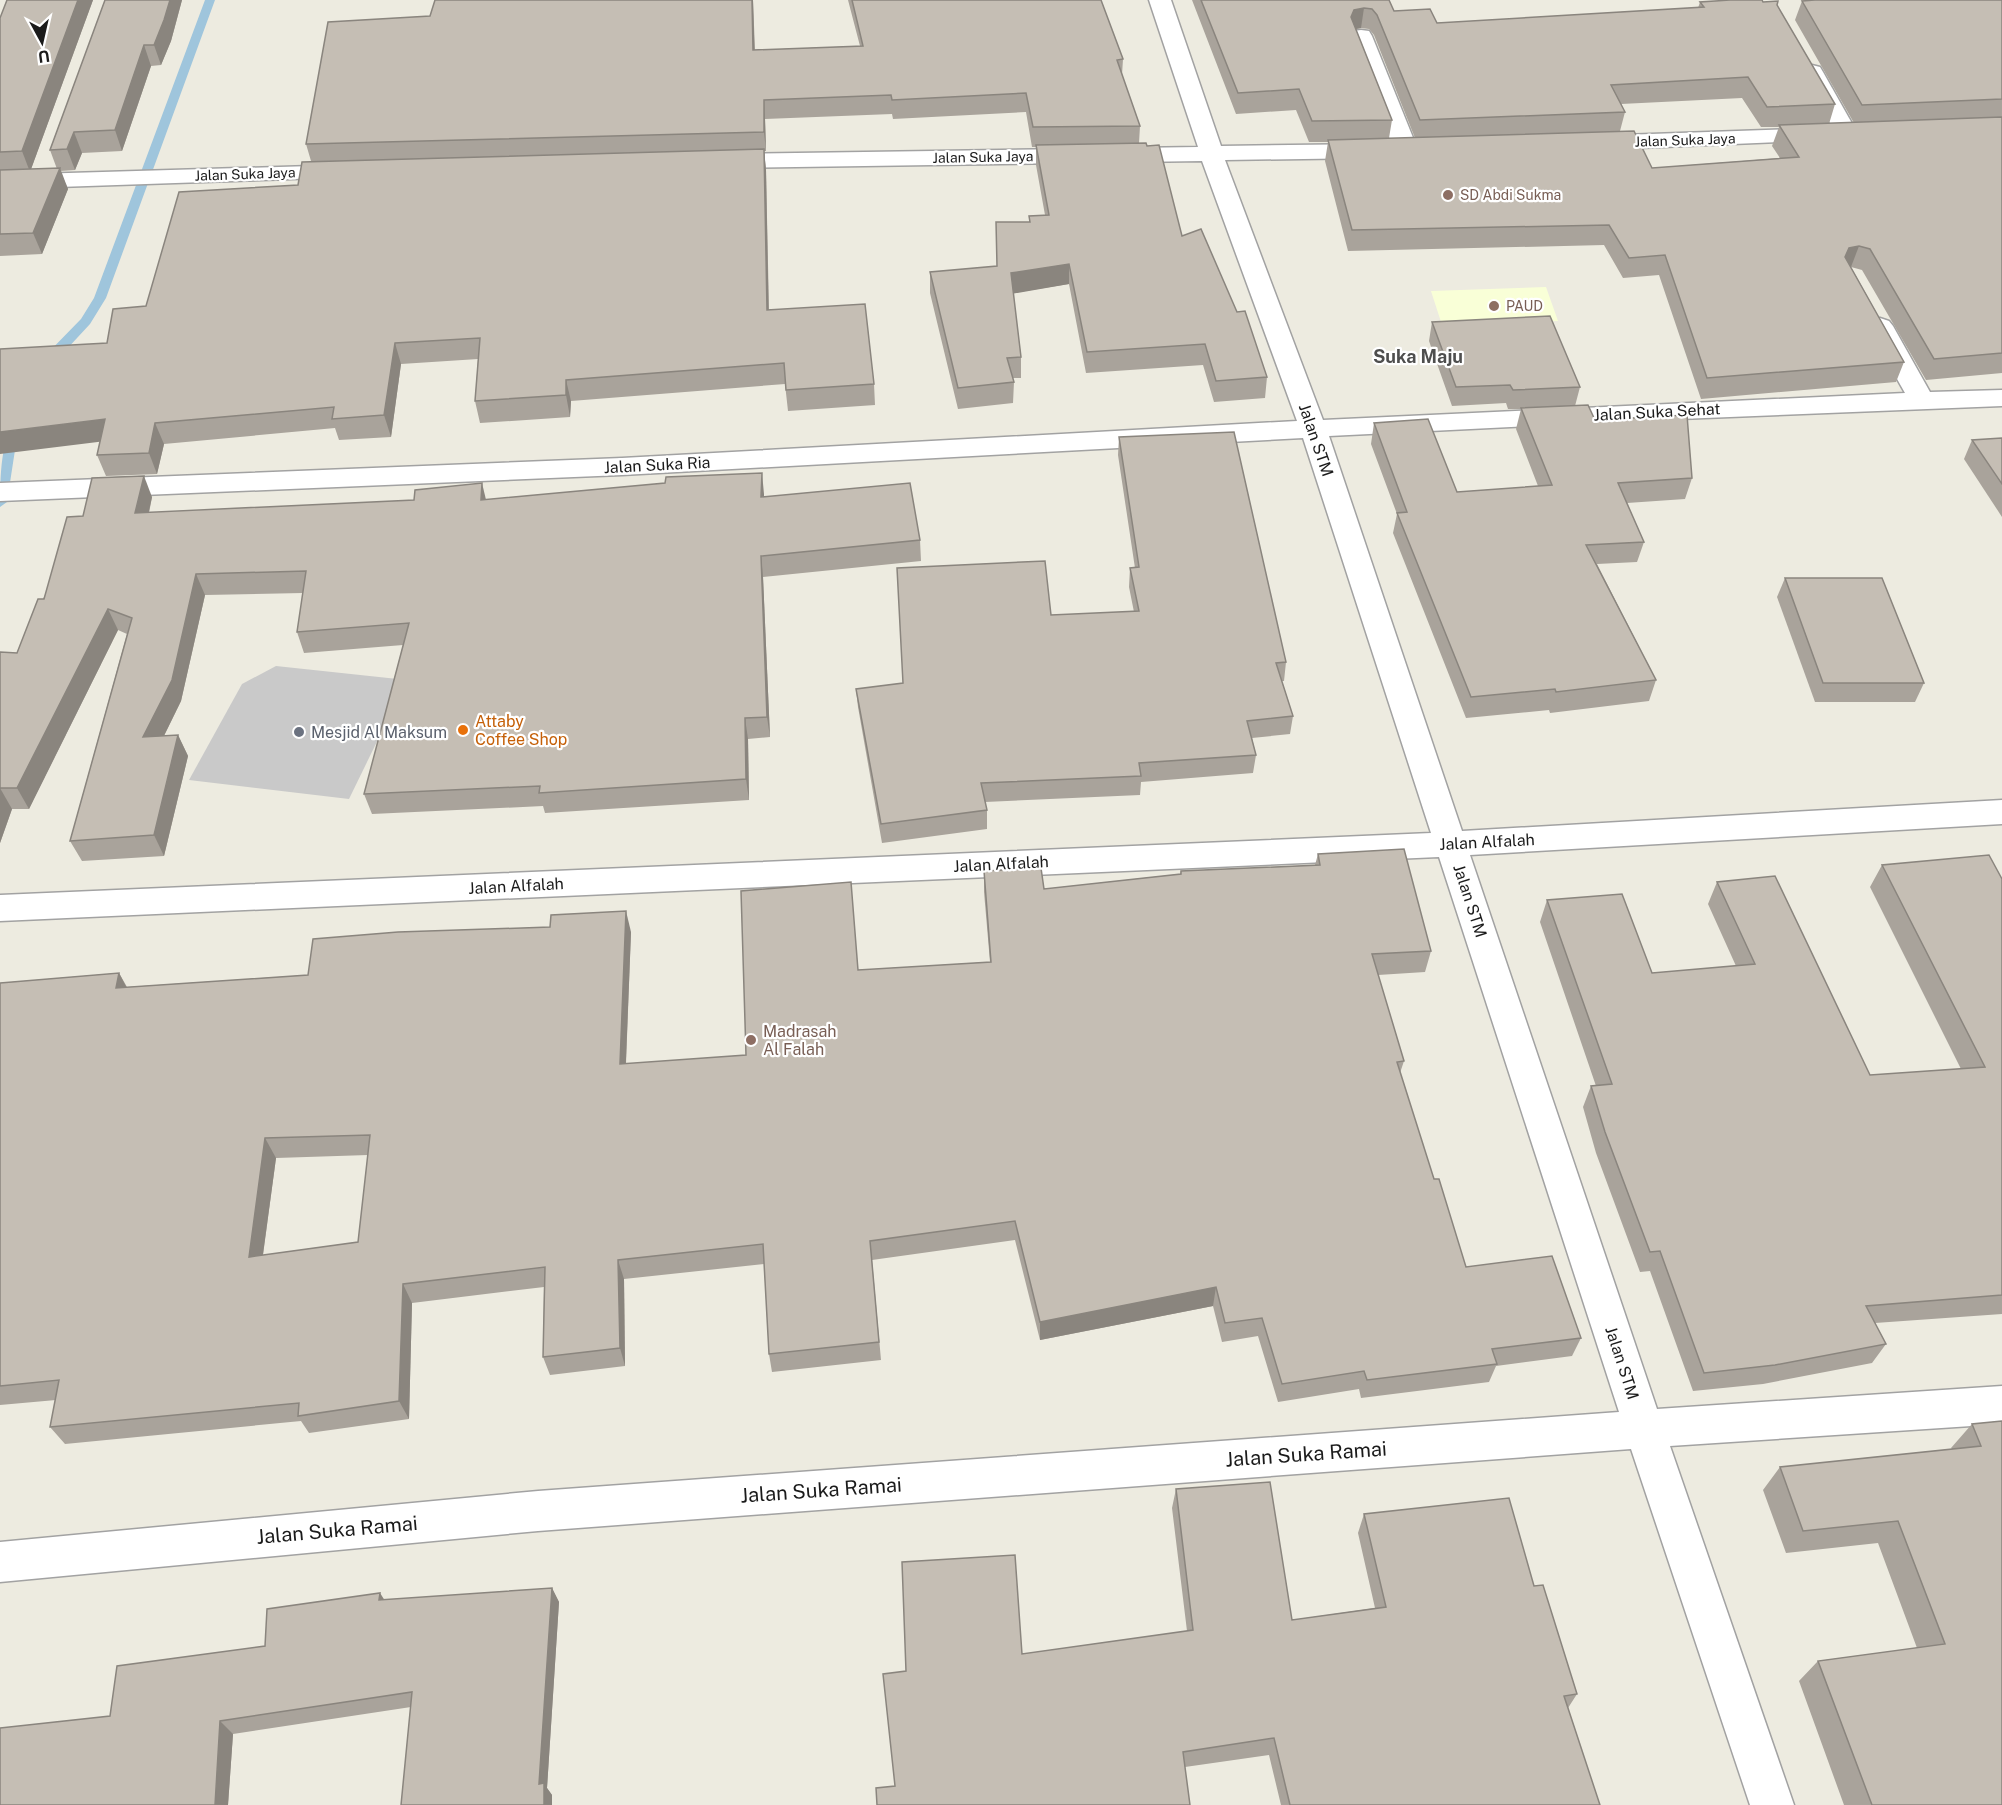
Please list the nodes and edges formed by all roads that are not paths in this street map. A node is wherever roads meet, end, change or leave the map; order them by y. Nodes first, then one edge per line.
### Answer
1 (1160, 0) edge
2 (1361, 36) edge
3 (1801, 54) edge
4 (1871, 133) edge
5 (1847, 134) junction
6 (1573, 144) edge
7 (1406, 150) junction
8 (1429, 150) edge
9 (1212, 154) junction
10 (695, 162) edge
11 (364, 171) edge
12 (0, 182) edge
13 (1868, 306) edge
14 (2002, 398) edge
15 (1922, 401) junction
16 (1313, 428) junction
17 (0, 492) edge
18 (2002, 812) edge
19 (1451, 844) junction
20 (0, 908) edge
21 (2002, 1405) edge
22 (1644, 1429) junction
23 (0, 1562) edge
24 (1772, 1805) edge

1 - 9 street, Jalan STM
2 - 7 street
3 - 5 street
4 - 5 street, Jalan Suka Jaya
5 - 6 street, Jalan Suka Jaya
7 - 8 street, Jalan Suka Jaya
7 - 9 street, Jalan Suka Jaya
9 - 10 street, Jalan Suka Jaya
9 - 16 street, Jalan STM
11 - 12 street, Jalan Suka Jaya
13 - 15 street
14 - 15 street, Jalan Suka Sehat
15 - 16 street, Jalan Suka Sehat
16 - 17 street, Jalan Suka Ria
16 - 19 street, Jalan STM
18 - 19 street, Jalan Alfalah
19 - 20 street, Jalan Alfalah
19 - 22 street, Jalan STM
21 - 22 street, Jalan Suka Ramai
22 - 23 street, Jalan Suka Ramai
22 - 24 street, Jalan STM

